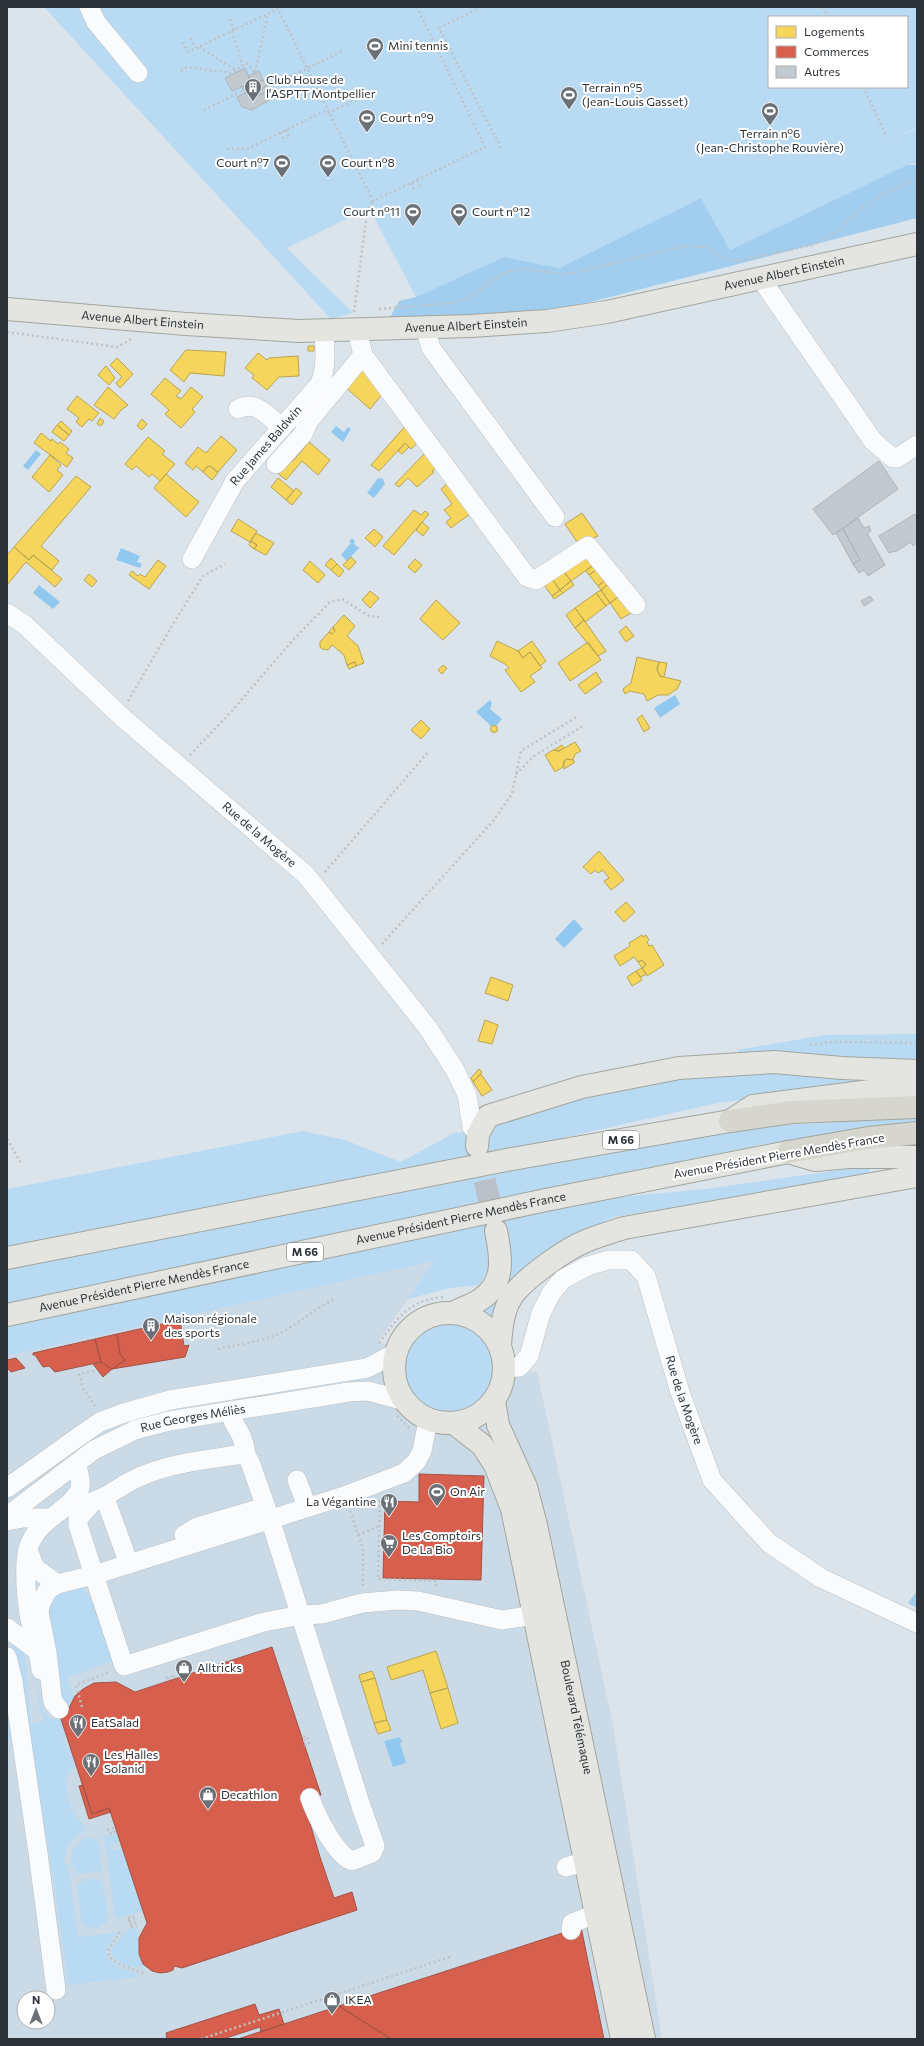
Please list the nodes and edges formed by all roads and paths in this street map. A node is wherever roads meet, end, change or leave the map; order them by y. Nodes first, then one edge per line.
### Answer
1 (89, 7) edge
2 (416, 7) edge
3 (481, 7) edge
4 (823, 7) edge
5 (277, 8) edge
6 (268, 14) junction
7 (828, 16) edge
8 (230, 19) dead end
9 (233, 30) junction
10 (191, 38) dead end
11 (184, 42) dead end
12 (199, 46) junction
13 (195, 48) junction
14 (344, 50) dead end
15 (243, 66) junction
16 (307, 68) junction
17 (236, 70) junction
18 (181, 71) dead end
19 (138, 73) dead end
20 (268, 88) dead end
21 (863, 88) edge
22 (244, 90) dead end
23 (367, 94) junction
24 (376, 95) dead end
25 (368, 99) dead end
26 (204, 110) dead end
27 (327, 111) junction
28 (286, 130) junction
29 (281, 132) junction
30 (887, 137) dead end
31 (290, 139) dead end
32 (284, 142) dead end
33 (227, 149) dead end
34 (502, 150) dead end
35 (917, 178) edge
36 (417, 180) junction
37 (411, 183) junction
38 (421, 189) dead end
39 (415, 192) dead end
40 (373, 201) junction
41 (917, 244) edge
42 (761, 279) junction
43 (7, 309) edge
44 (377, 309) dead end
45 (142, 320) junction
46 (360, 320) junction
47 (425, 328) junction
48 (7, 332) edge
49 (324, 332) junction
50 (363, 355) junction
51 (238, 409) dead end
52 (282, 428) junction
53 (917, 445) edge
54 (276, 464) dead end
55 (555, 517) dead end
56 (192, 558) dead end
57 (225, 564) dead end
58 (636, 605) dead end
59 (7, 613) edge
60 (381, 617) dead end
61 (126, 704) dead end
62 (578, 716) dead end
63 (583, 726) dead end
64 (429, 751) dead end
65 (188, 757) dead end
66 (515, 775) junction
67 (324, 872) dead end
68 (379, 948) dead end
69 (917, 1043) edge
70 (804, 1046) dead end
71 (917, 1071) edge
72 (917, 1085) edge
73 (467, 1095) junction
74 (917, 1107) edge
75 (488, 1116) junction
76 (730, 1121) junction
77 (917, 1133) edge
78 (7, 1139) edge
79 (477, 1140) joint
80 (788, 1152) junction
81 (917, 1157) edge
82 (20, 1164) dead end
83 (917, 1176) edge
84 (496, 1231) tunnel mouth
85 (7, 1258) edge
86 (335, 1299) dead end
87 (453, 1313) junction
88 (7, 1315) edge
89 (500, 1346) junction
90 (218, 1348) dead end
91 (394, 1354) junction
92 (504, 1368) junction
93 (94, 1371) dead end
94 (402, 1400) junction
95 (494, 1401) junction
96 (98, 1409) dead end
97 (230, 1411) junction
98 (428, 1420) junction
99 (455, 1424) junction
100 (244, 1454) junction
101 (77, 1463) junction
102 (297, 1480) dead end
103 (7, 1488) edge
104 (380, 1494) dead end
105 (344, 1496) junction
106 (98, 1501) junction
107 (307, 1507) junction
108 (268, 1513) junction
109 (57, 1514) junction
110 (7, 1516) edge
111 (7, 1521) edge
112 (380, 1526) junction
113 (184, 1535) dead end
114 (358, 1535) junction
115 (28, 1548) junction
116 (130, 1564) junction
117 (94, 1575) junction
118 (436, 1581) dead end
119 (363, 1582) dead end
120 (57, 1584) junction
121 (301, 1615) junction
122 (534, 1615) junction
123 (917, 1623) edge
124 (7, 1628) edge
125 (38, 1651) junction
126 (7, 1657) edge
127 (124, 1666) junction
128 (166, 1678) dead end
129 (167, 1681) dead end
130 (82, 1707) dead end
131 (310, 1798) dead end
132 (107, 1830) dead end
133 (110, 1834) dead end
134 (596, 1916) junction
135 (135, 1920) joint
136 (571, 1930) dead end
137 (120, 1932) dead end
138 (450, 1957) dead end
139 (146, 1974) dead end
140 (56, 1990) dead end
141 (201, 2039) edge
142 (622, 2039) edge
143 (644, 2039) edge

1 - 19 street
2 - 36 path
3 - 34 path
4 - 7 path
5 - 6 path
5 - 16 path
6 - 9 path
6 - 15 path
8 - 9 path
9 - 12 path
9 - 15 path
10 - 13 path
11 - 13 path
12 - 13 path
12 - 17 path
14 - 16 path
15 - 17 path
16 - 20 path
16 - 27 path
17 - 18 path
21 - 30 path
22 - 26 path
23 - 24 path
23 - 25 path
23 - 27 path
27 - 28 path
27 - 40 path
28 - 29 path
28 - 31 path
29 - 32 path
29 - 33 path
35 - 44 path
36 - 37 path
36 - 38 path
37 - 39 path
37 - 40 path
40 - 46 path
41 - 42 main road, Avenue Albert Einstein
42 - 47 main road, Avenue Albert Einstein
42 - 53 street
43 - 45 main road, Avenue Albert Einstein
45 - 48 path
45 - 49 main road, Avenue Albert Einstein
46 - 47 main road, Avenue Albert Einstein
46 - 49 main road, Avenue Albert Einstein
46 - 50 street
47 - 55 street
49 - 52 street, Rue James Baldwin
50 - 54 street
50 - 58 street
51 - 52 street
52 - 56 street, Rue James Baldwin
57 - 61 path
59 - 73 street, Rue de la Mogère
60 - 65 path
62 - 66 path
63 - 66 path
64 - 67 path
66 - 68 path
69 - 70 path
71 - 75 main road
72 - 76 main road, M 66
73 - 75 street
73 - 79 street
74 - 76 highway, M 66
75 - 79 main road
76 - 85 main road, M 66
77 - 80 highway, Avenue Président Pierre Mendès France / M 66
78 - 82 path
80 - 81 main road, M 66
80 - 88 main road, Avenue Président Pierre Mendès France / M 66
83 - 89 main road
84 - 87 main road
86 - 90 path
87 - 89 main road
87 - 91 main road
89 - 92 main road
91 - 94 main road
91 - 103 street, Rue Georges Méliès
92 - 95 main road
92 - 123 street, Rue de la Mogère
93 - 96 path
94 - 97 street, Rue Georges Méliès
94 - 98 main road
95 - 99 main road
95 - 143 main road, Boulevard Télémaque
97 - 100 street
97 - 101 street, Rue Georges Méliès
98 - 99 main road
98 - 105 street
99 - 122 main road, Boulevard Télémaque
100 - 106 street
100 - 108 street
101 - 109 street
101 - 110 street, Rue Georges Méliès
102 - 107 street
104 - 112 path
105 - 107 street
105 - 114 path
106 - 109 street
106 - 116 street
106 - 117 street
107 - 108 street
108 - 113 street
108 - 116 street
108 - 121 street
109 - 111 street
109 - 115 street
112 - 114 path
112 - 118 path
114 - 119 path
115 - 120 street
115 - 125 street
116 - 117 street
117 - 120 street
117 - 127 street
120 - 125 street
121 - 122 street
121 - 127 street
121 - 131 street
122 - 134 main road, Boulevard Télémaque
124 - 125 street
126 - 140 street
127 - 130 path
128 - 129 path
132 - 133 path
134 - 136 street
134 - 142 main road, Boulevard Télémaque
135 - 135 path
137 - 139 path
138 - 141 path

